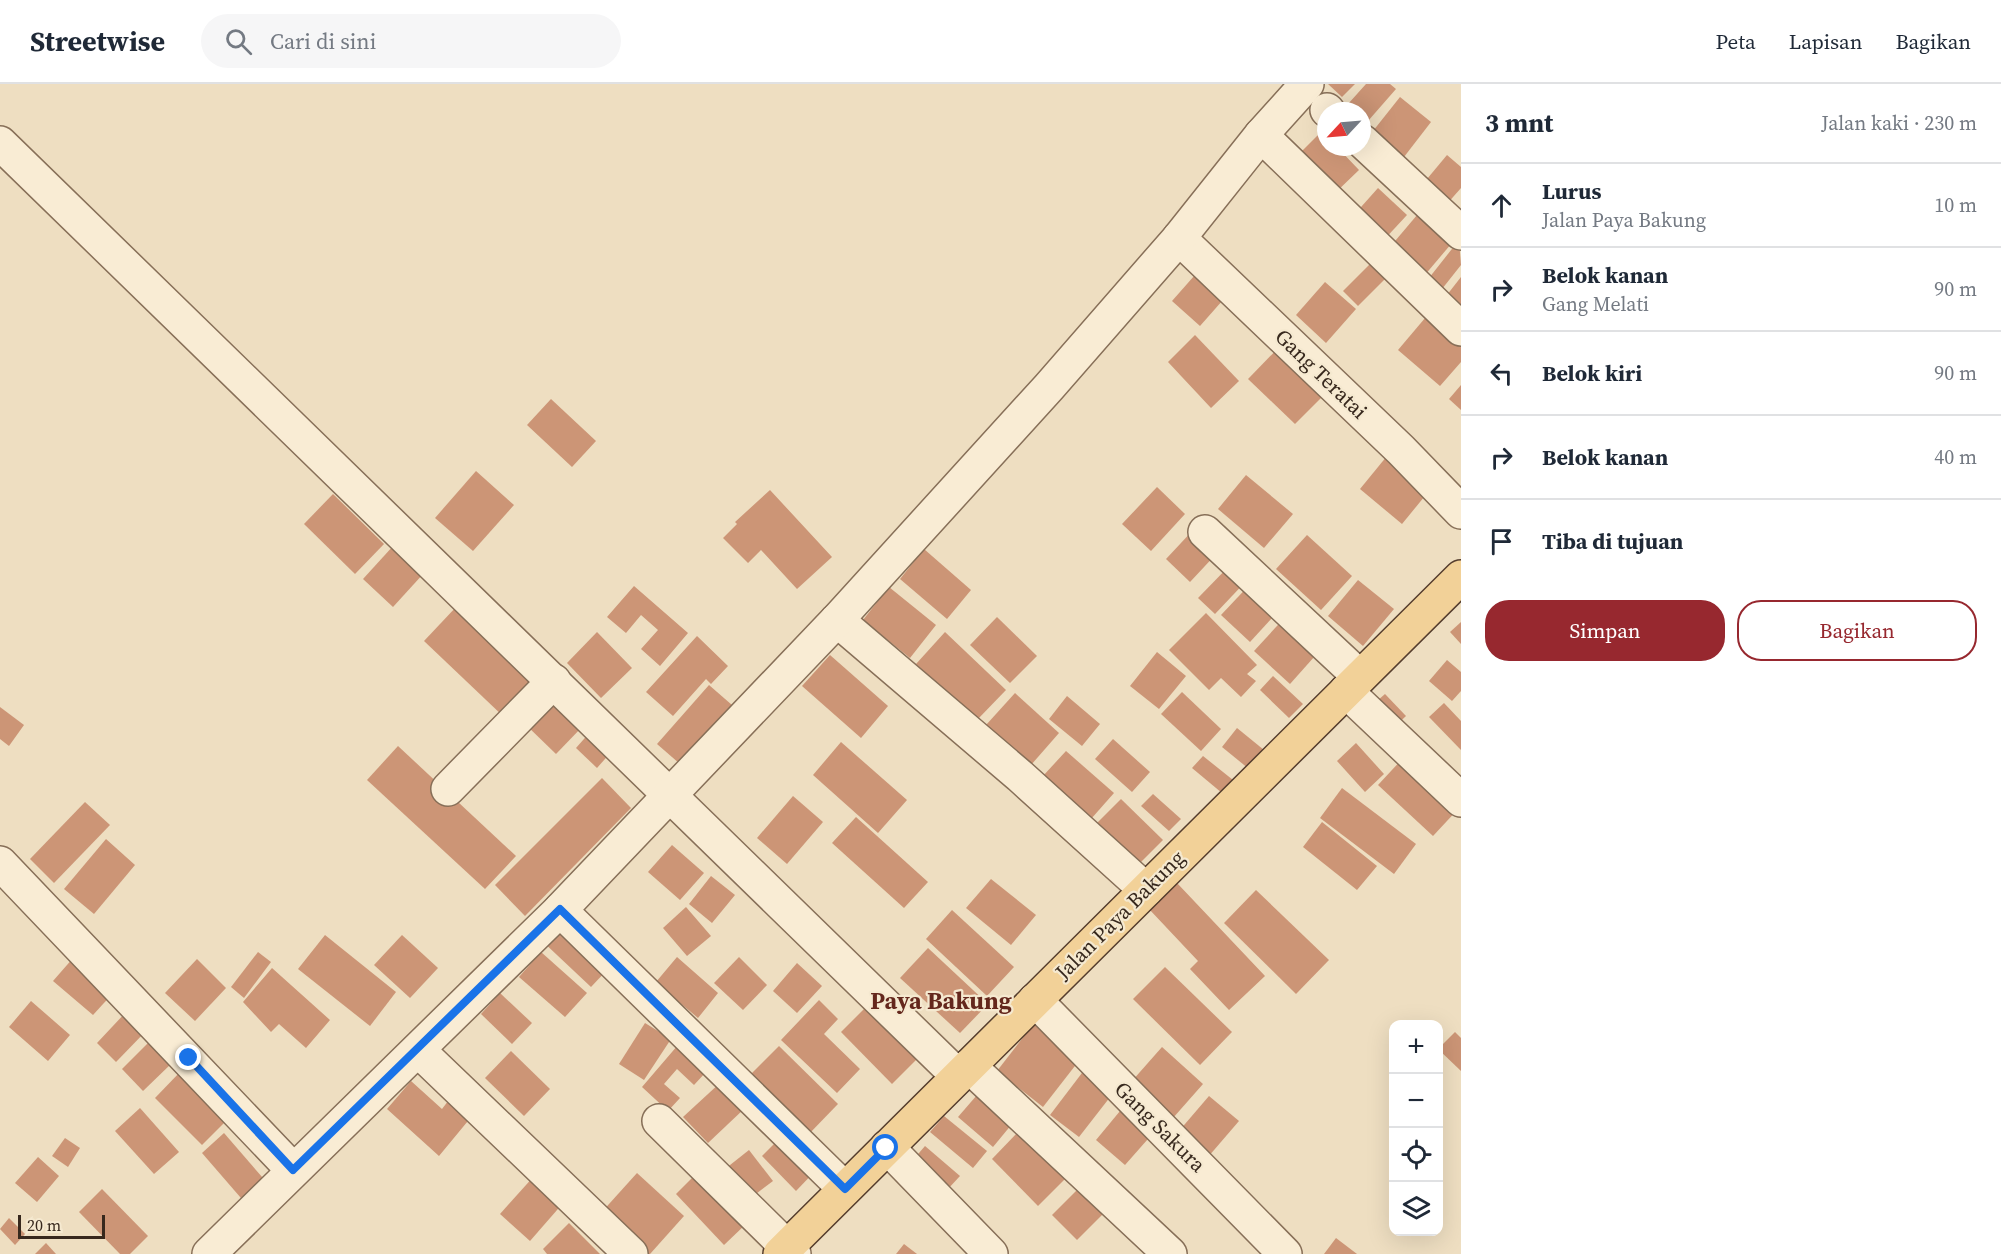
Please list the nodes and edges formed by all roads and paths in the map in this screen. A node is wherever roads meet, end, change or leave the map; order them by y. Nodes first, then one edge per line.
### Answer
1 (1307, 84) edge
2 (1261, 135) junction
3 (1371, 149) edge
4 (2, 150) edge
5 (1461, 233) edge
6 (1179, 238) junction
7 (1461, 329) edge
8 (1461, 512) edge
9 (1205, 532) dead end
10 (1461, 577) edge
11 (837, 620) junction
12 (554, 681) junction
13 (1353, 684) junction
14 (448, 789) dead end
15 (671, 795) junction
16 (1461, 800) edge
17 (0, 863) edge
18 (1146, 890) junction
19 (560, 909) junction
20 (1035, 1000) junction
21 (418, 1050) junction
22 (964, 1071) junction
23 (659, 1121) dead end
24 (886, 1148) junction
25 (293, 1170) junction
26 (845, 1189) junction
27 (787, 1252) edge
28 (209, 1254) edge
29 (630, 1254) edge
30 (991, 1254) edge
31 (1170, 1254) edge
32 (1285, 1254) edge

1 - 2 street
2 - 6 street
2 - 7 street
3 - 5 street
4 - 12 street
6 - 8 street, Gang Teratai
6 - 11 street
9 - 13 street
10 - 13 main road, Jalan Paya Bakung
11 - 15 street
11 - 18 street
12 - 14 street
12 - 15 street
13 - 16 street
13 - 18 main road, Jalan Paya Bakung
15 - 19 street
15 - 22 street
17 - 25 street
18 - 20 main road, Jalan Paya Bakung
19 - 21 street
19 - 26 street
20 - 22 main road, Jalan Paya Bakung
20 - 32 street, Gang Sakura
21 - 25 street
21 - 29 street
22 - 24 main road, Jalan Paya Bakung
22 - 31 street
23 - 27 street
24 - 26 main road, Jalan Paya Bakung
24 - 30 street
25 - 28 street
26 - 27 main road, Jalan Paya Bakung

